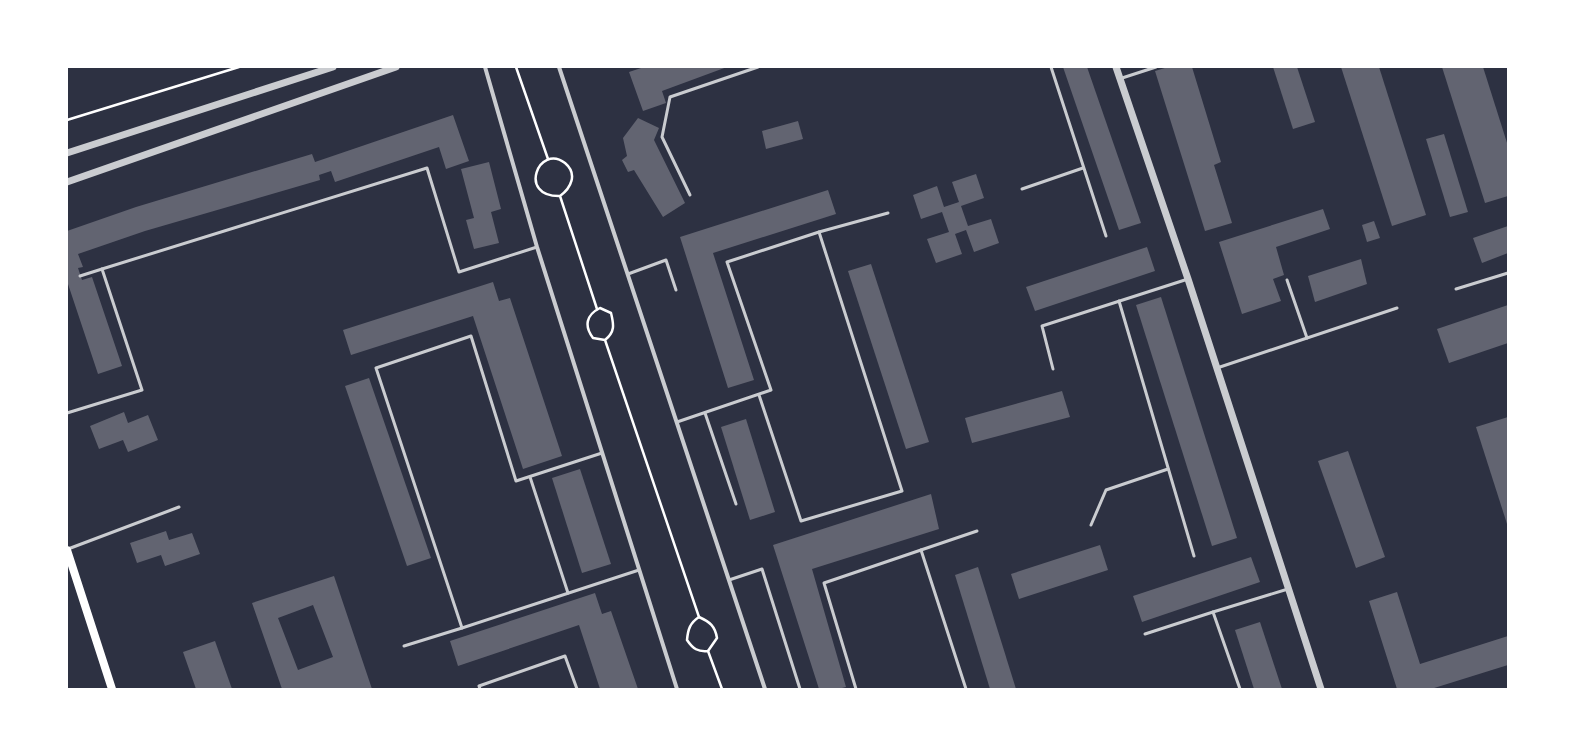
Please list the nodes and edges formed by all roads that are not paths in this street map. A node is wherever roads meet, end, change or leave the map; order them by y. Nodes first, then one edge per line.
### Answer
1 (333, 67) edge
2 (396, 67) edge
3 (484, 67) edge
4 (559, 67) edge
5 (758, 67) edge
6 (1051, 67) edge
7 (1116, 67) edge
8 (1156, 67) edge
9 (1119, 79) junction
10 (67, 153) edge
11 (1084, 168) junction
12 (67, 182) edge
13 (1022, 189) dead end
14 (690, 195) dead end
15 (888, 213) dead end
16 (819, 232) junction
17 (1106, 236) dead end
18 (537, 247) junction
19 (102, 269) junction
20 (1508, 273) edge
21 (628, 274) junction
22 (80, 276) dead end
23 (1188, 279) junction
24 (1287, 280) dead end
25 (1456, 289) dead end
26 (676, 290) dead end
27 (1120, 301) junction
28 (1397, 308) dead end
29 (1307, 338) junction
30 (1217, 368) junction
31 (1053, 369) dead end
32 (759, 395) junction
33 (67, 413) edge
34 (705, 413) junction
35 (677, 422) junction
36 (602, 453) junction
37 (1168, 469) junction
38 (530, 476) junction
39 (736, 504) dead end
40 (179, 507) dead end
41 (1091, 525) dead end
42 (977, 531) dead end
43 (67, 549) edge
44 (921, 550) junction
45 (1194, 556) dead end
46 (640, 570) junction
47 (729, 580) junction
48 (1289, 589) junction
49 (568, 593) junction
50 (1213, 612) junction
51 (462, 628) junction
52 (1145, 634) dead end
53 (404, 646) dead end
54 (112, 689) edge
55 (480, 689) edge
56 (577, 689) edge
57 (677, 689) edge
58 (765, 689) edge
59 (800, 689) edge
60 (856, 689) edge
61 (966, 689) edge
62 (1240, 689) edge
63 (1321, 689) edge

1 - 10 street
2 - 12 street
3 - 18 street
4 - 21 street
5 - 14 lane
6 - 11 lane
7 - 9 street
8 - 9 lane
9 - 23 street
11 - 13 lane
11 - 17 lane
15 - 16 lane
16 - 32 lane
16 - 32 lane
18 - 19 lane
18 - 36 street
19 - 22 lane
19 - 33 lane
20 - 25 lane
21 - 26 lane
21 - 35 street
23 - 27 lane
23 - 30 street
24 - 29 lane
27 - 31 lane
27 - 37 lane
28 - 29 lane
29 - 30 lane
30 - 48 street
32 - 34 lane
34 - 35 lane
34 - 39 lane
35 - 47 street
36 - 38 lane
36 - 46 street
37 - 41 lane
37 - 45 lane
38 - 49 lane
38 - 51 lane
40 - 43 lane
42 - 44 lane
43 - 54 main road
44 - 60 lane
44 - 61 lane
46 - 49 lane
46 - 57 street
47 - 58 street
47 - 59 lane
48 - 50 lane
48 - 63 street
49 - 51 lane
50 - 52 lane
50 - 62 lane
51 - 53 lane
55 - 56 lane

